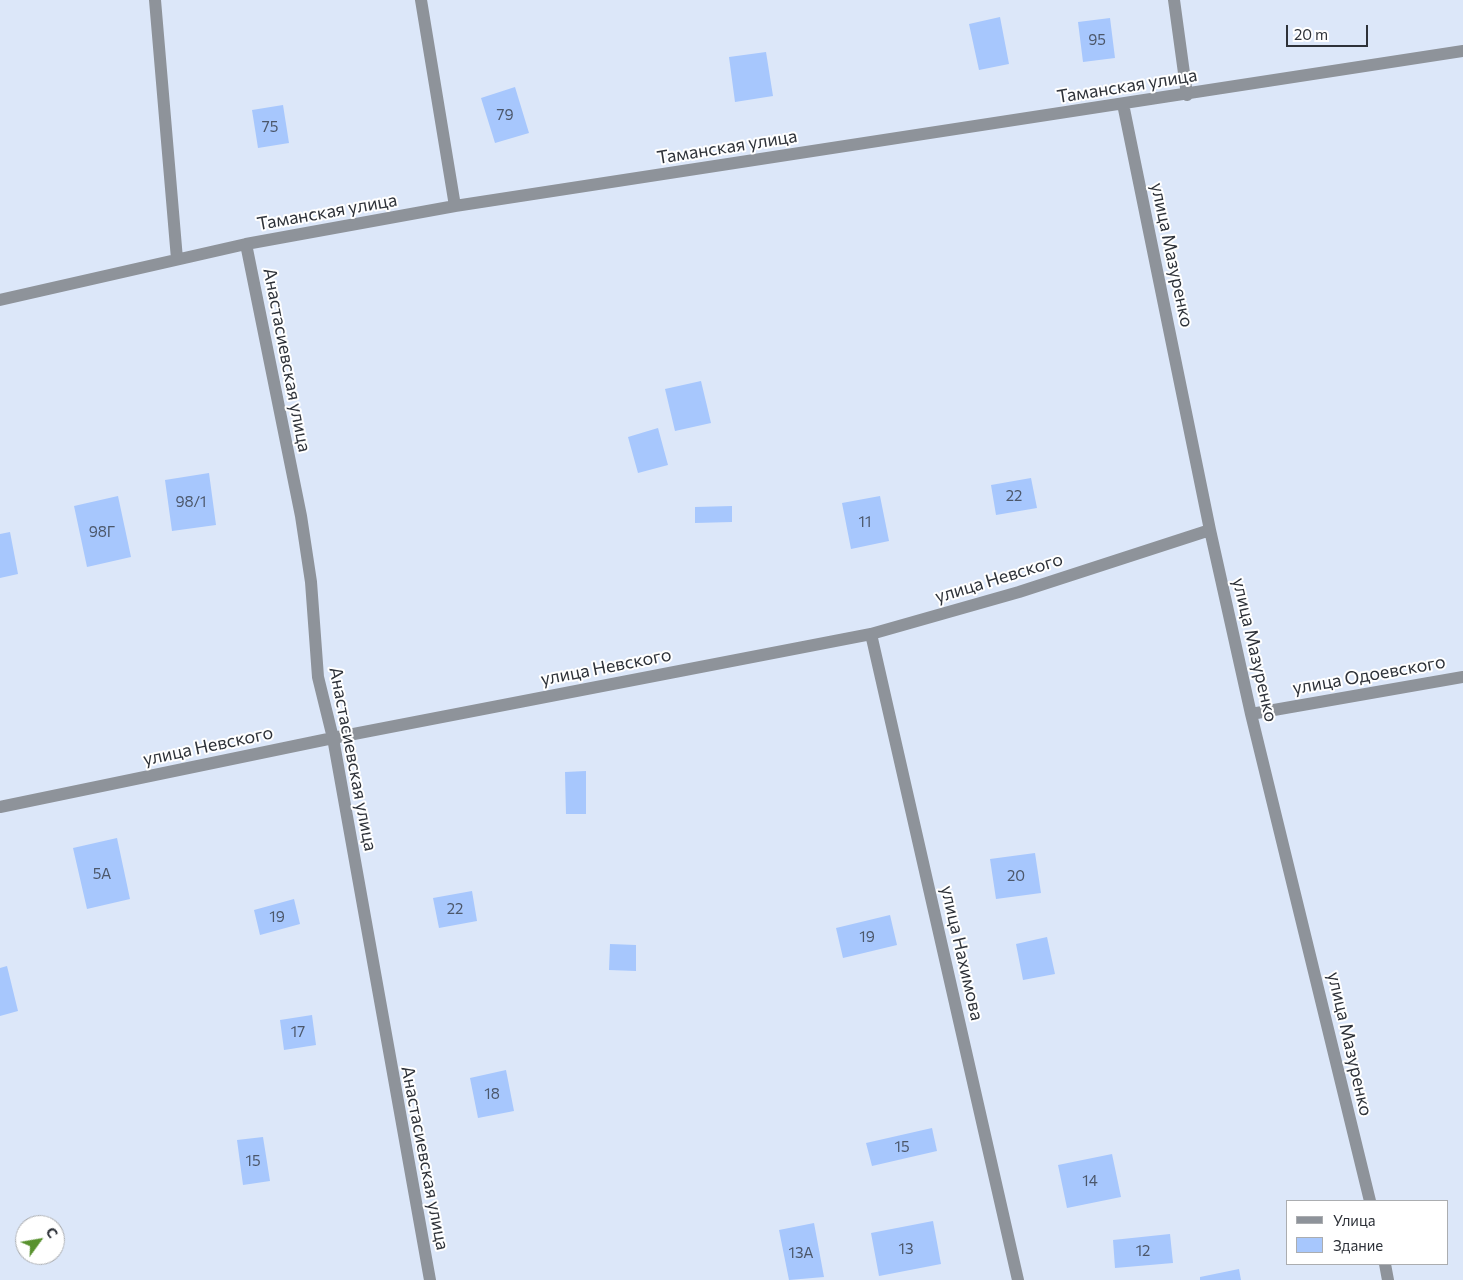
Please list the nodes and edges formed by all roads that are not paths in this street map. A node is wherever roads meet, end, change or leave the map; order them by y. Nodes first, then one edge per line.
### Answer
1 (154, 0) edge
2 (421, 0) edge
3 (1174, 0) edge
4 (1463, 51) edge
5 (1187, 95) junction
6 (1123, 104) junction
7 (455, 206) junction
8 (246, 244) junction
9 (177, 259) junction
10 (0, 300) edge
11 (1210, 530) junction
12 (871, 634) junction
13 (1463, 677) edge
14 (1251, 714) junction
15 (333, 738) junction
16 (0, 807) edge
17 (1370, 1200) edge
18 (1385, 1265) edge
19 (430, 1280) edge
20 (1018, 1280) edge
21 (1388, 1280) edge

1 - 9 street
2 - 7 street
3 - 5 street
4 - 5 street, Таманская улица
5 - 6 street, Таманская улица
6 - 7 street, Таманская улица
6 - 11 street, улица Мазуренко
7 - 8 street, Таманская улица
8 - 9 street, Таманская улица
8 - 15 street, Анастасиевская улица
9 - 10 street, Таманская улица
11 - 12 street, улица Невского
11 - 14 street, улица Мазуренко
12 - 15 street, улица Невского
12 - 20 street, улица Нахимова
13 - 14 street, улица Одоевского
14 - 17 street, улица Мазуренко
15 - 16 street, улица Невского
15 - 19 street, Анастасиевская улица
18 - 21 street

